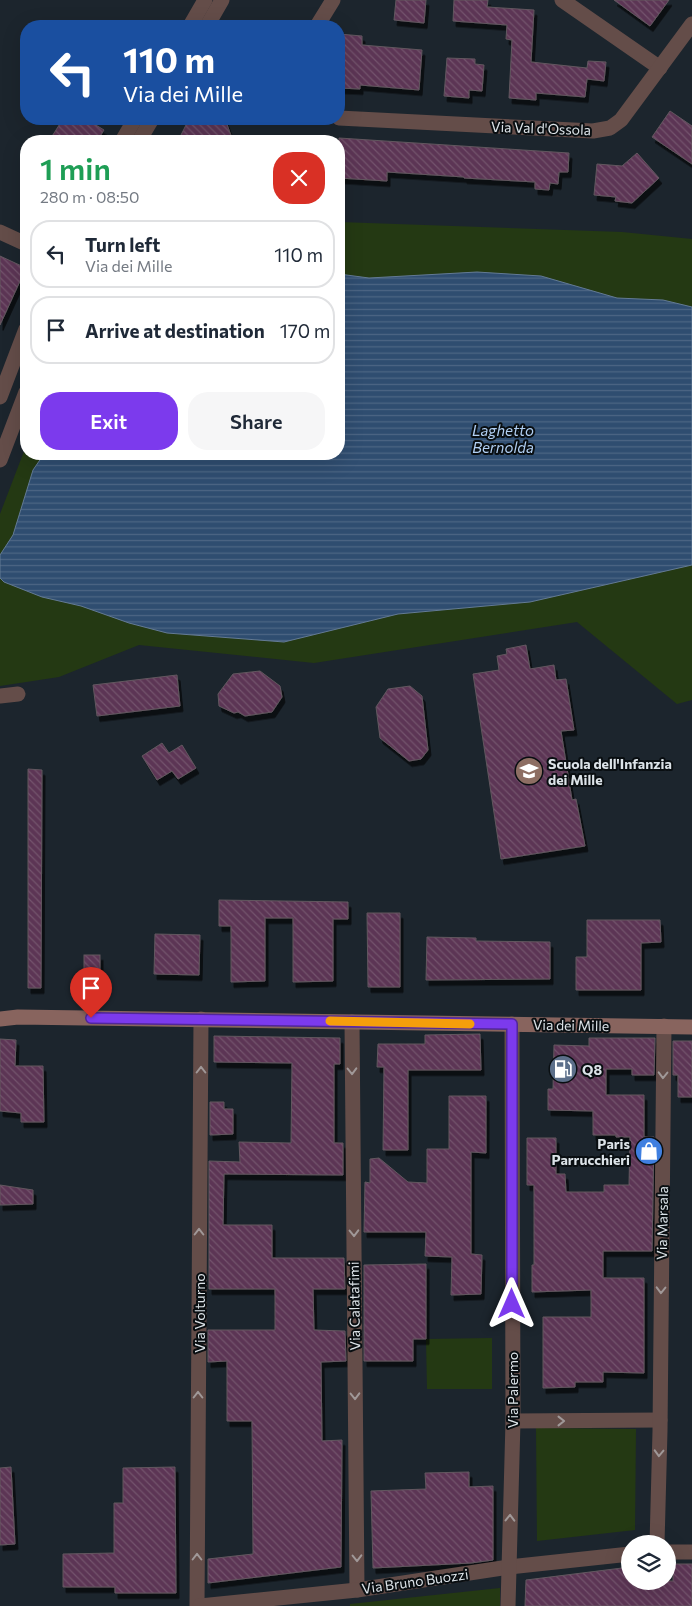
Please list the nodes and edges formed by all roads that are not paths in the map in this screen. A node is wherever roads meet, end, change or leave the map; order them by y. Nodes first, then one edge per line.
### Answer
1 (205, 0) edge
2 (222, 0) edge
3 (333, 0) edge
4 (562, 0) edge
5 (193, 20) edge
6 (210, 20) edge
7 (321, 20) edge
8 (692, 24) edge
9 (660, 68) junction
10 (345, 118) edge
11 (0, 232) edge
12 (20, 241) edge
13 (20, 345) edge
14 (0, 397) edge
15 (20, 408) edge
16 (0, 460) edge
17 (18, 694) dead end
18 (0, 696) edge
19 (0, 1019) edge
20 (201, 1019) junction
21 (352, 1022) junction
22 (512, 1024) junction
23 (664, 1026) junction
24 (692, 1027) edge
25 (660, 1420) junction
26 (513, 1421) junction
27 (657, 1535) edge
28 (676, 1552) edge
29 (692, 1552) edge
30 (621, 1555) edge
31 (509, 1567) junction
32 (357, 1590) junction
33 (198, 1606) edge
34 (508, 1606) edge

1 - 5 street
2 - 6 street
3 - 7 street
4 - 9 street
8 - 9 street, Via Val d'Ossola
9 - 10 street, Via Val d'Ossola
11 - 12 street
13 - 14 street
15 - 16 street
17 - 18 street
19 - 20 street, Via dei Mille
20 - 21 street, Via dei Mille
33 -> 20 street, Via Volturno
21 - 22 street, Via dei Mille
21 -> 32 street, Via Calatafimi
22 - 23 street, Via dei Mille
22 - 26 street, Via Palermo
23 - 24 street, Via dei Mille
23 -> 25 street, Via Marsala
26 -> 25 street
25 -> 27 street, Via Marsala
31 -> 26 street, Via Palermo
28 - 29 street
30 - 31 street, Via Bruno Buozzi
31 - 32 street, Via Bruno Buozzi
31 - 34 street, Via Palermo
32 - 33 street, Via Bruno Buozzi

